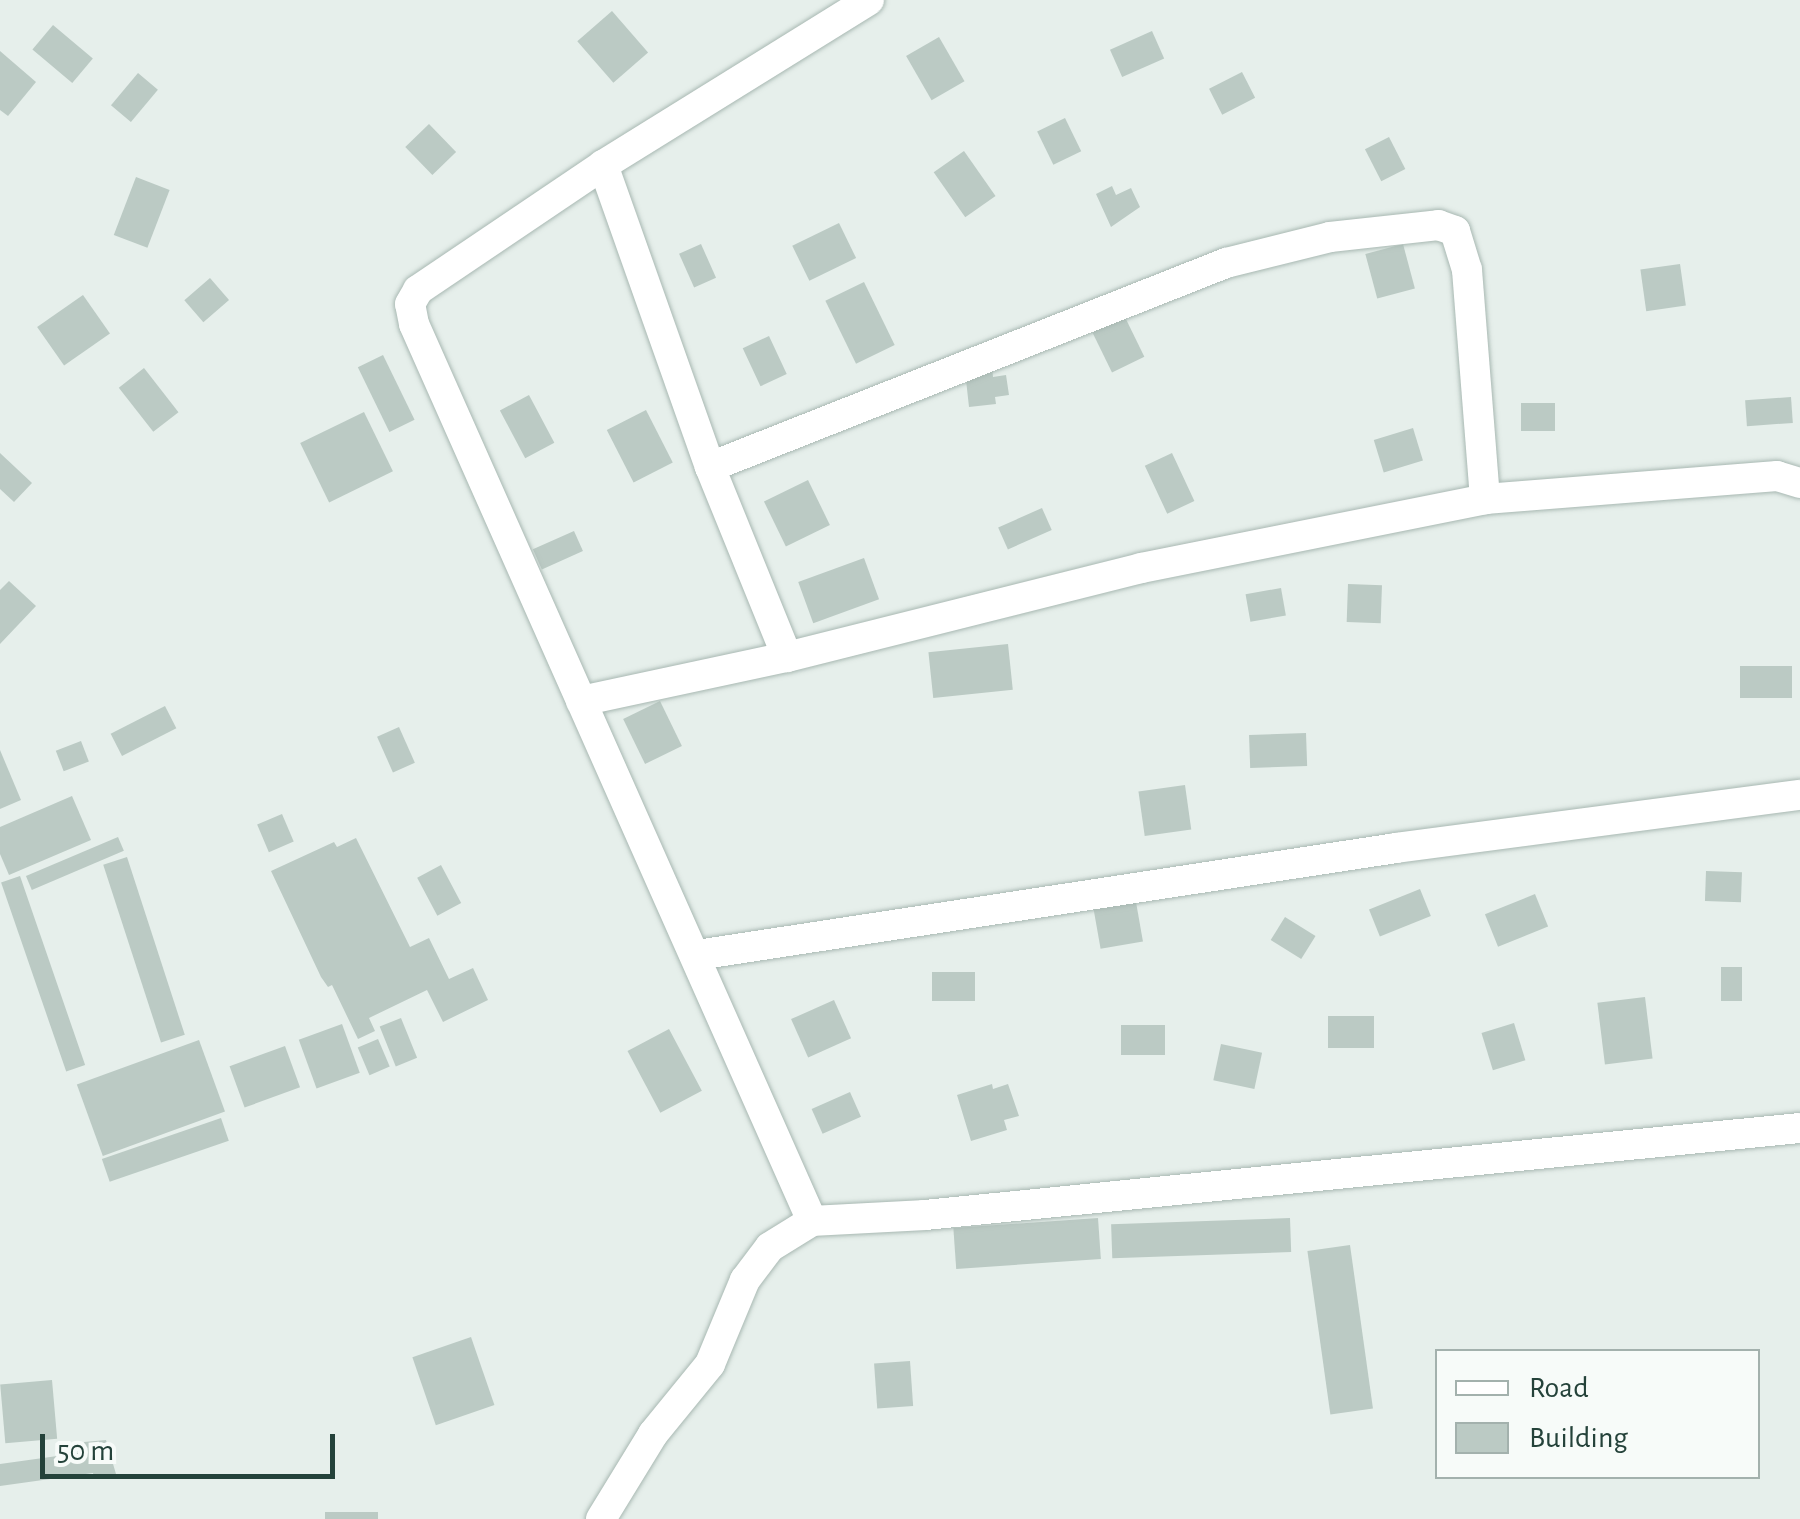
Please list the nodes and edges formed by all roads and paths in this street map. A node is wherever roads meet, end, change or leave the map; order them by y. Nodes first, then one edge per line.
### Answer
1 (869, 0) edge
2 (604, 164) junction
3 (710, 467) junction
4 (1800, 483) edge
5 (1485, 499) junction
6 (787, 657) junction
7 (581, 701) junction
8 (1800, 795) edge
9 (696, 955) junction
10 (1800, 1128) edge
11 (812, 1221) junction
12 (601, 1519) edge

1 - 2 street
2 - 3 street
2 - 7 street
3 - 5 street
3 - 6 street
4 - 5 street
5 - 6 street
6 - 7 street
7 - 9 street
8 - 9 street
9 - 11 street
10 - 11 street
11 - 12 street

